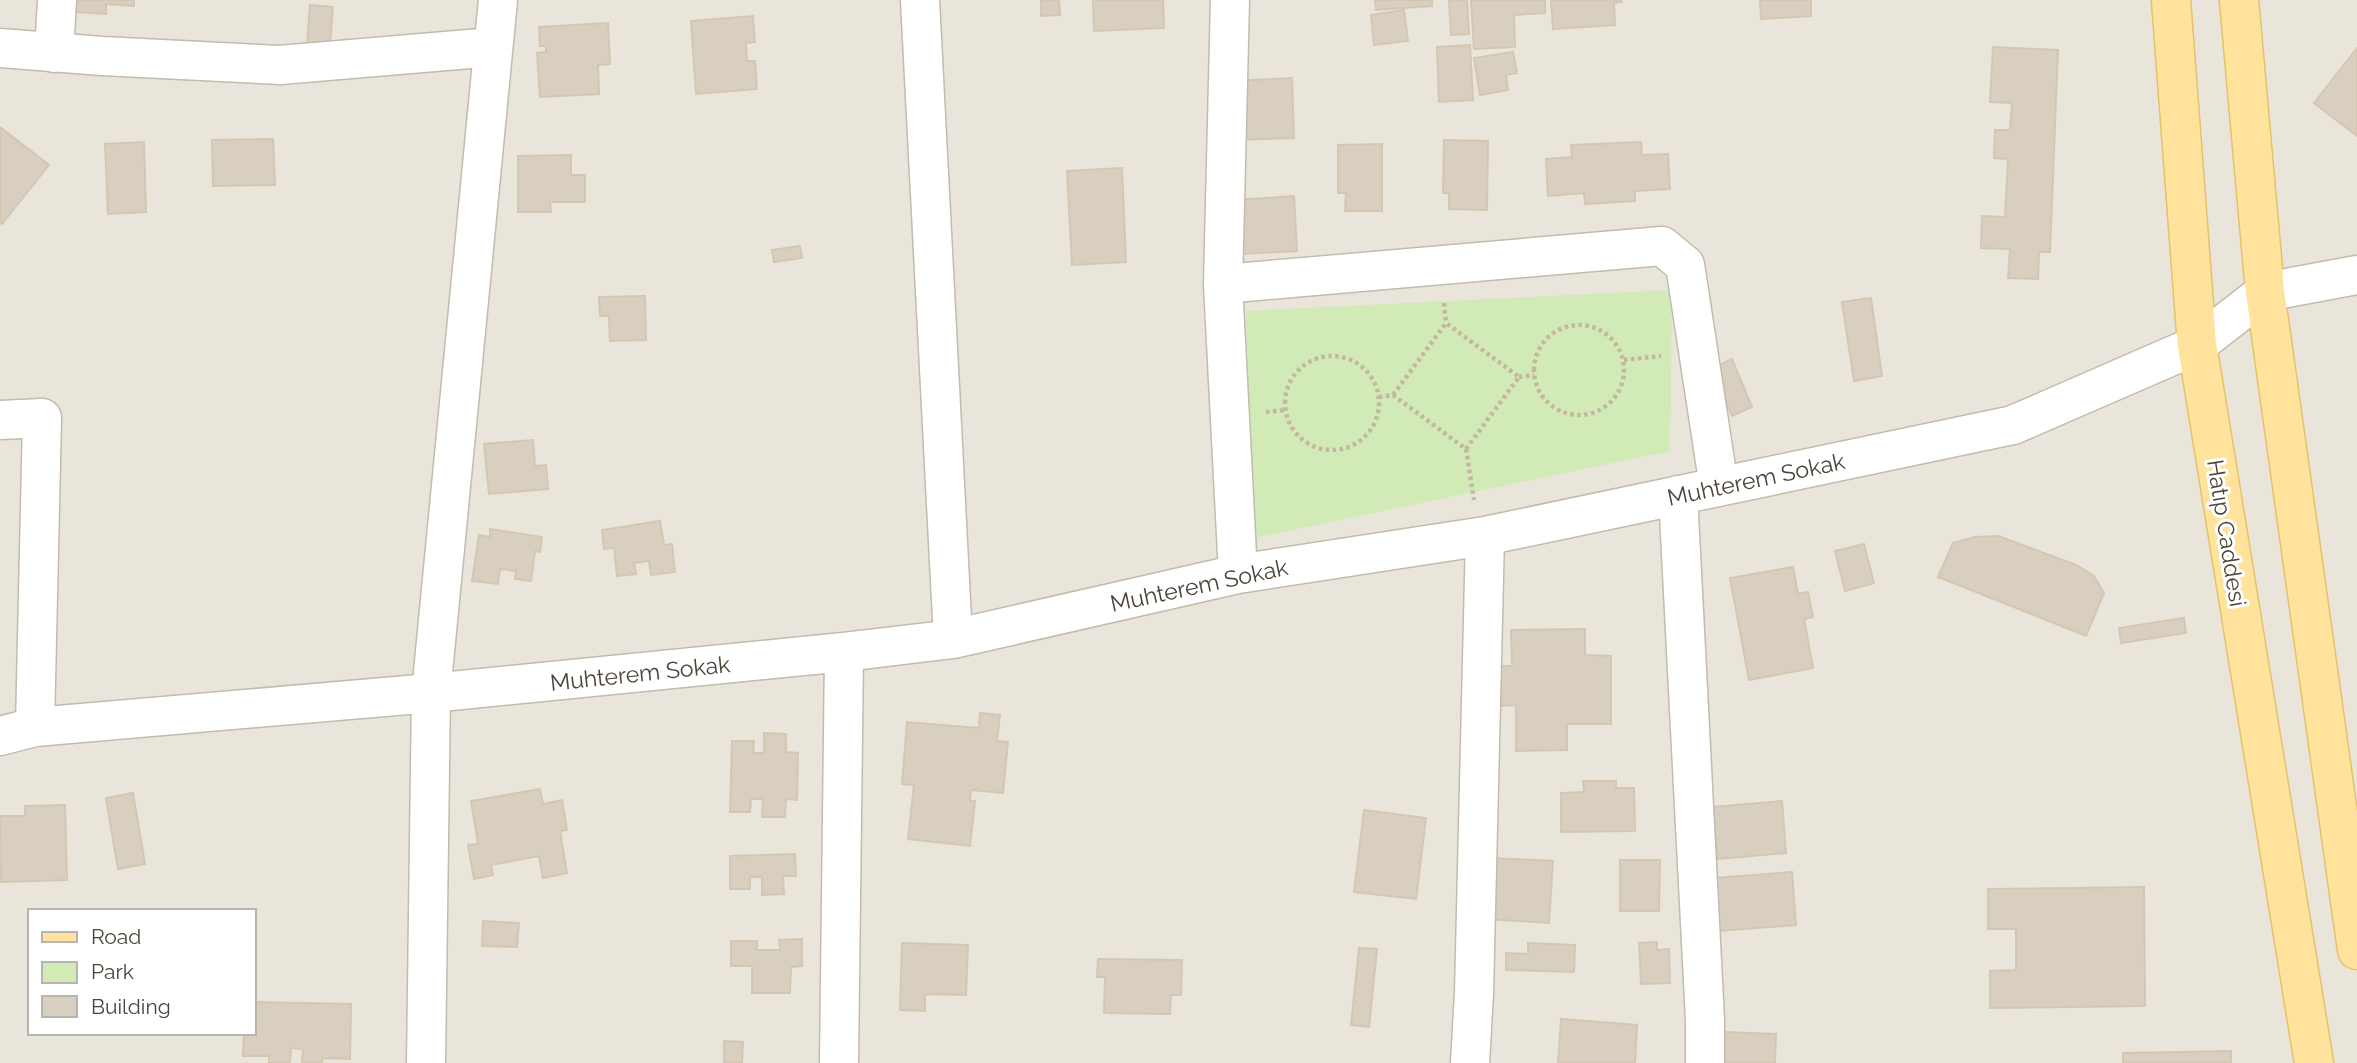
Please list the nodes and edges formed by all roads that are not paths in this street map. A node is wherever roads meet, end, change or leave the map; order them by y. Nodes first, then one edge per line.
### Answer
1 (57, 0) edge
2 (498, 0) edge
3 (919, 0) edge
4 (1230, 0) edge
5 (2171, 0) edge
6 (2239, 0) edge
7 (493, 47) junction
8 (0, 48) edge
9 (54, 53) junction
10 (2357, 275) edge
11 (1223, 284) junction
12 (2265, 292) junction
13 (2197, 345) junction
14 (0, 420) edge
15 (1719, 487) junction
16 (1678, 495) junction
17 (1482, 536) junction
18 (1238, 574) junction
19 (953, 639) junction
20 (844, 652) junction
21 (431, 693) junction
22 (18, 731) edge
23 (2357, 950) edge
24 (426, 1063) edge
25 (839, 1063) edge
26 (1470, 1063) edge
27 (1705, 1063) edge
28 (2314, 1063) edge

1 - 9 street
2 - 7 street
3 - 19 street
4 - 11 street
5 - 13 main road, Hatıp Caddesi
6 - 12 main road
7 - 9 street
7 - 21 street
8 - 9 street
10 - 12 street, Muhterem Sokak
11 - 15 street
11 - 18 street
12 - 13 street, Muhterem Sokak
12 - 23 main road
13 - 15 street, Muhterem Sokak
13 - 28 main road, Hatıp Caddesi
14 - 22 street
15 - 16 street, Muhterem Sokak
16 - 17 street, Muhterem Sokak
16 - 27 street
17 - 18 street, Muhterem Sokak
17 - 26 street
18 - 19 street, Muhterem Sokak
19 - 20 street, Muhterem Sokak
20 - 21 street, Muhterem Sokak
20 - 25 street
21 - 22 street, Muhterem Sokak
21 - 24 street

